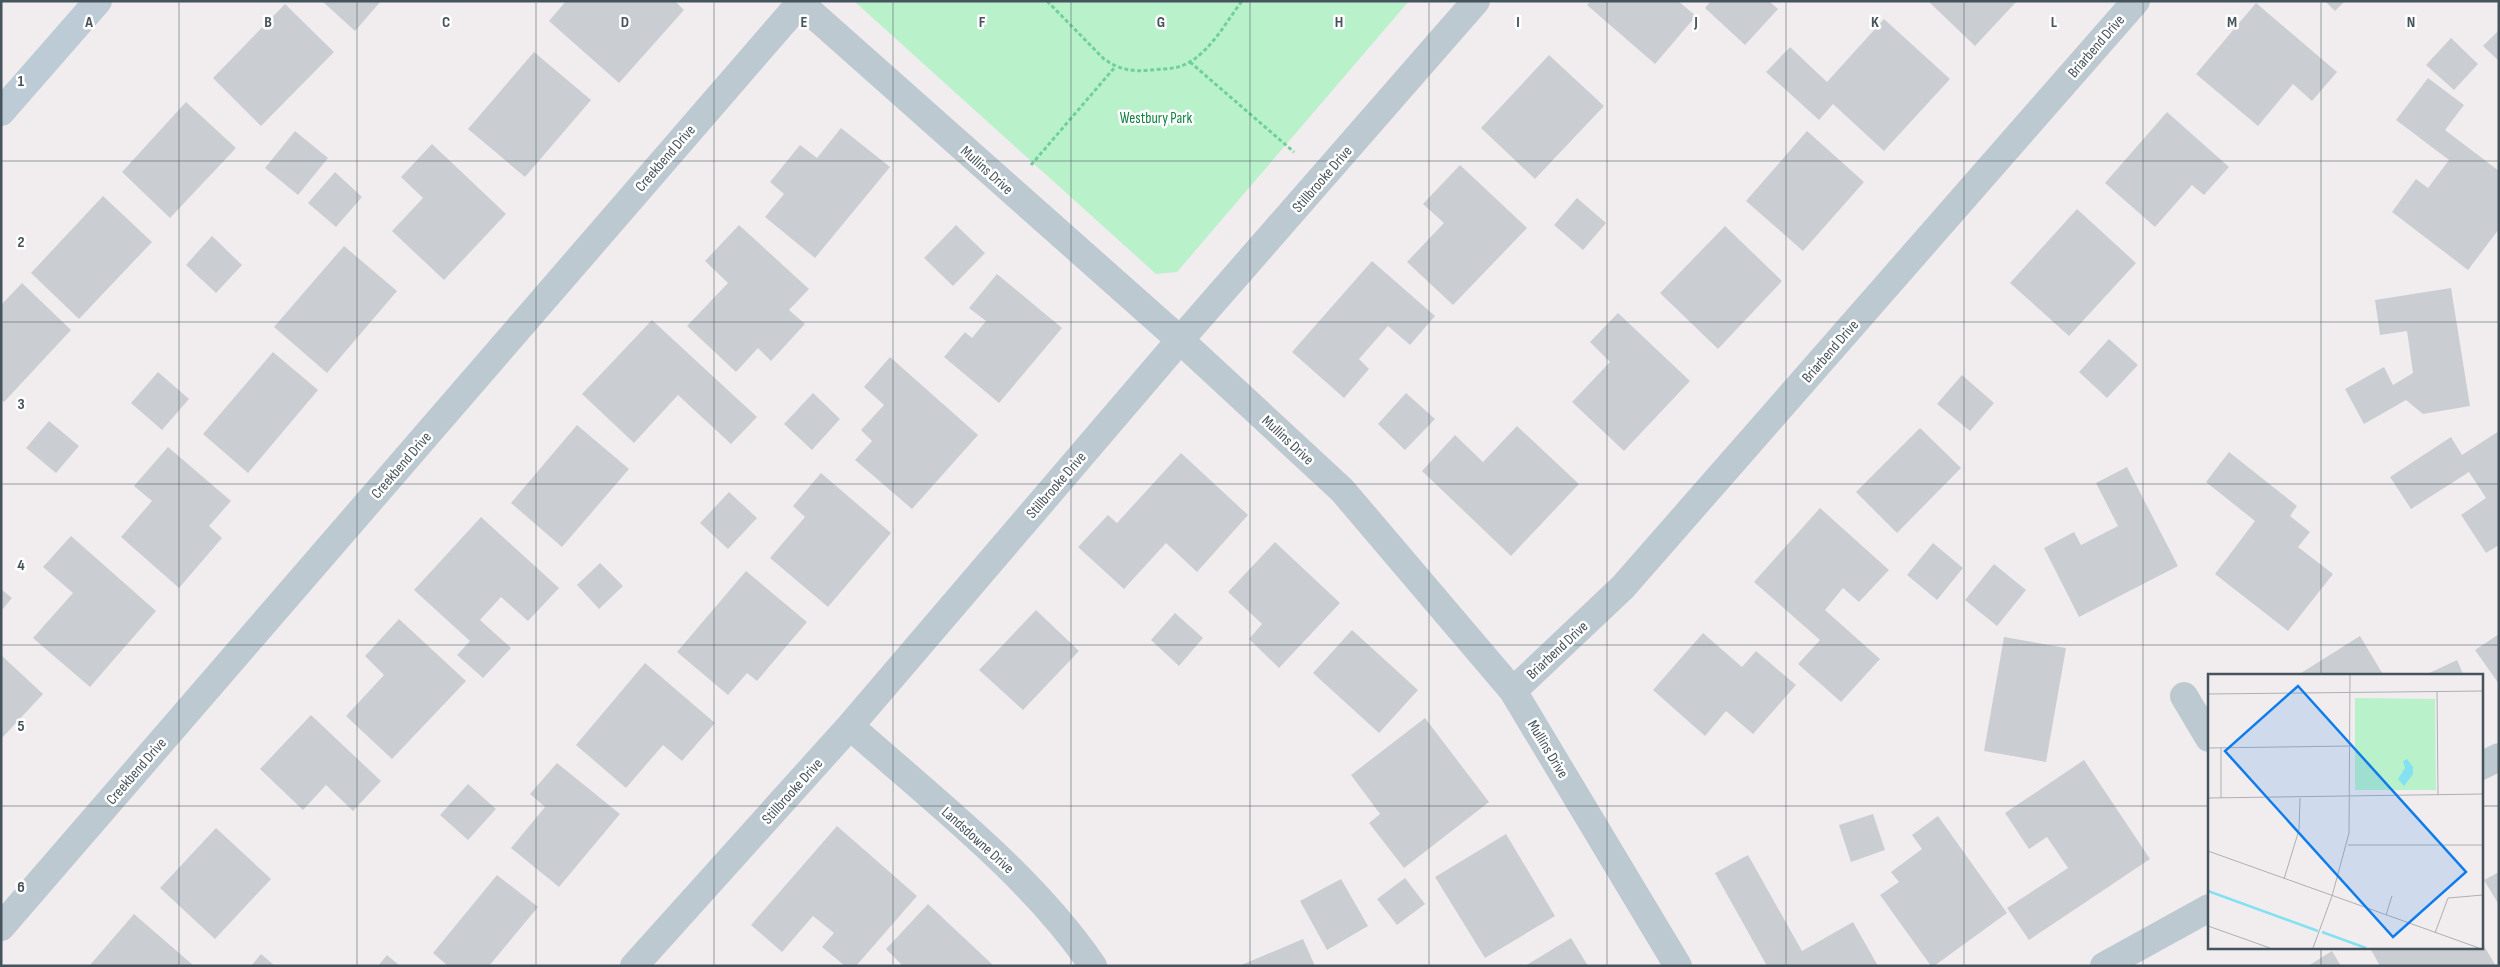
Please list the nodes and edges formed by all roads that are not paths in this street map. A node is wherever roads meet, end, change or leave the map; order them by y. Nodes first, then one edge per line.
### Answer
1 (98, 1) edge
2 (1476, 1) edge
3 (2136, 1) edge
4 (799, 2) edge
5 (1, 112) edge
6 (1180, 340) junction
7 (1513, 691) junction
8 (2184, 696) dead end
9 (850, 726) junction
10 (2208, 736) edge
11 (2499, 757) edge
12 (2482, 766) edge
13 (2208, 909) edge
14 (1, 927) edge
15 (634, 966) edge
16 (1093, 966) edge
17 (1678, 966) edge
18 (2104, 966) edge

1 - 5 main road
2 - 6 street, Stillbrooke Drive
3 - 7 street, Briarbend Drive
4 - 6 street, Mullins Drive
4 - 14 street, Creekbend Drive
6 - 7 street, Mullins Drive
6 - 9 street, Stillbrooke Drive
7 - 17 street, Mullins Drive
8 - 10 street
9 - 15 street, Stillbrooke Drive
9 - 16 street, Landsdowne Drive
11 - 12 street
13 - 18 street

